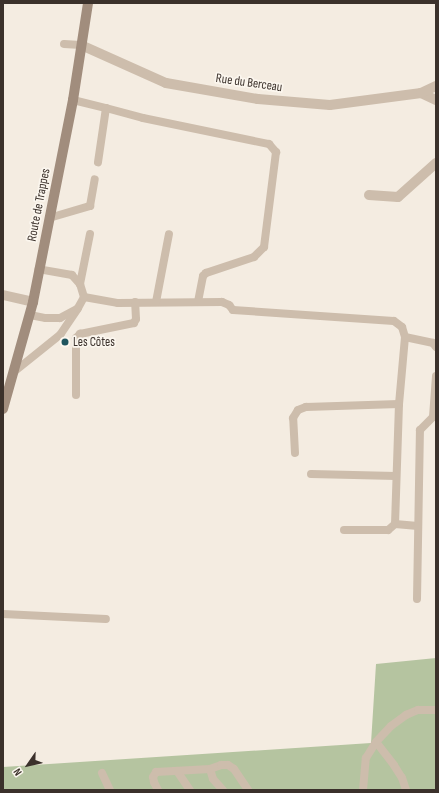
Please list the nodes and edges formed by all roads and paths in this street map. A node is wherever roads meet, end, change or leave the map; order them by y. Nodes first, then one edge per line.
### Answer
1 (88, 3) edge
2 (64, 44) dead end
3 (81, 45) junction
4 (436, 86) edge
5 (421, 93) junction
6 (73, 100) junction
7 (436, 100) edge
8 (106, 108) junction
9 (98, 162) dead end
10 (436, 163) edge
11 (95, 179) dead end
12 (369, 195) dead end
13 (49, 218) junction
14 (90, 234) dead end
15 (169, 234) dead end
16 (39, 269) junction
17 (80, 284) junction
18 (3, 295) edge
19 (84, 296) junction
20 (33, 302) junction
21 (135, 302) junction
22 (156, 302) junction
23 (198, 302) junction
24 (78, 308) junction
25 (30, 315) junction
26 (405, 337) junction
27 (436, 347) edge
28 (15, 371) junction
29 (436, 376) edge
30 (76, 395) dead end
31 (399, 404) junction
32 (3, 408) edge
33 (294, 453) dead end
34 (311, 474) dead end
35 (396, 476) junction
36 (395, 524) junction
37 (418, 526) junction
38 (344, 530) dead end
39 (417, 599) dead end
40 (3, 614) edge
41 (106, 619) dead end
42 (436, 710) edge
43 (376, 742) junction
44 (210, 770) junction
45 (177, 771) junction
46 (102, 773) dead end
47 (110, 790) edge
48 (158, 790) edge
49 (190, 790) edge
50 (223, 790) edge
51 (248, 790) edge
52 (363, 790) edge
53 (406, 790) edge

1 - 3 main road, Route de Trappes
2 - 3 lane
3 - 5 street, Rue du Berceau
3 - 6 main road, Route de Trappes
4 - 5 street, Rue du Berceau
5 - 7 street
6 - 8 lane
6 - 13 main road, Route de Trappes
8 - 9 lane
8 - 23 lane
10 - 12 street
11 - 13 lane
13 - 16 main road, Route de Trappes
14 - 17 lane
15 - 22 lane
16 - 17 lane
16 - 20 main road, Route de Trappes
17 - 19 lane
18 - 20 street
19 - 21 lane
19 - 24 lane
20 - 25 main road, Route de Trappes
21 - 22 lane
21 - 30 lane
22 - 23 lane
23 - 26 lane
24 - 25 lane
24 - 28 lane
25 - 28 main road, Route de Trappes
26 - 27 lane
26 - 31 lane
28 - 32 main road, Route de Trappes
29 - 37 lane
31 - 33 lane
31 - 35 lane
34 - 35 lane
35 - 36 lane
36 - 37 lane
36 - 38 lane
37 - 39 lane
40 - 41 lane
42 - 43 lane
43 - 52 lane
43 - 53 lane
44 - 45 lane
44 - 50 lane
44 - 51 lane
45 - 48 lane
45 - 49 lane
46 - 47 lane

